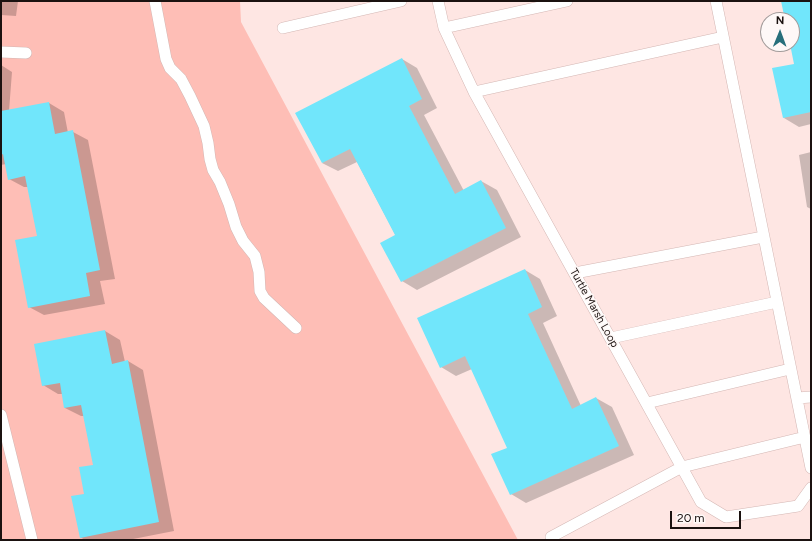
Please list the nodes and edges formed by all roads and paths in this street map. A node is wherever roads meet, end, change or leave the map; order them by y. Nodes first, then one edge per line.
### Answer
1 (155, 1) edge
2 (401, 1) edge
3 (438, 1) edge
4 (567, 1) edge
5 (716, 1) edge
6 (283, 28) dead end
7 (444, 28) junction
8 (723, 37) junction
9 (1, 52) edge
10 (26, 53) dead end
11 (474, 92) junction
12 (763, 237) junction
13 (575, 273) junction
14 (777, 302) junction
15 (296, 328) dead end
16 (611, 338) junction
17 (790, 369) junction
18 (811, 397) edge
19 (797, 398) junction
20 (646, 403) junction
21 (1, 415) edge
22 (805, 437) junction
23 (682, 467) junction
24 (811, 468) edge
25 (811, 488) edge
26 (551, 537) dead end
27 (32, 540) edge

1 - 15 lane
2 - 6 lane
3 - 7 lane, Turtle Marsh Loop
4 - 7 lane
5 - 8 lane
7 - 11 lane, Turtle Marsh Loop
8 - 11 lane
8 - 12 lane
9 - 10 lane
11 - 13 lane, Turtle Marsh Loop
12 - 13 lane
12 - 14 lane
13 - 16 lane, Turtle Marsh Loop
14 - 16 lane
14 - 17 lane
16 - 20 lane, Turtle Marsh Loop
17 - 19 lane
17 - 20 lane
18 - 19 lane
19 - 22 lane
20 - 23 lane, Turtle Marsh Loop
21 - 27 lane
22 - 23 lane
22 - 24 lane
23 - 25 lane, Turtle Marsh Loop
23 - 26 lane

